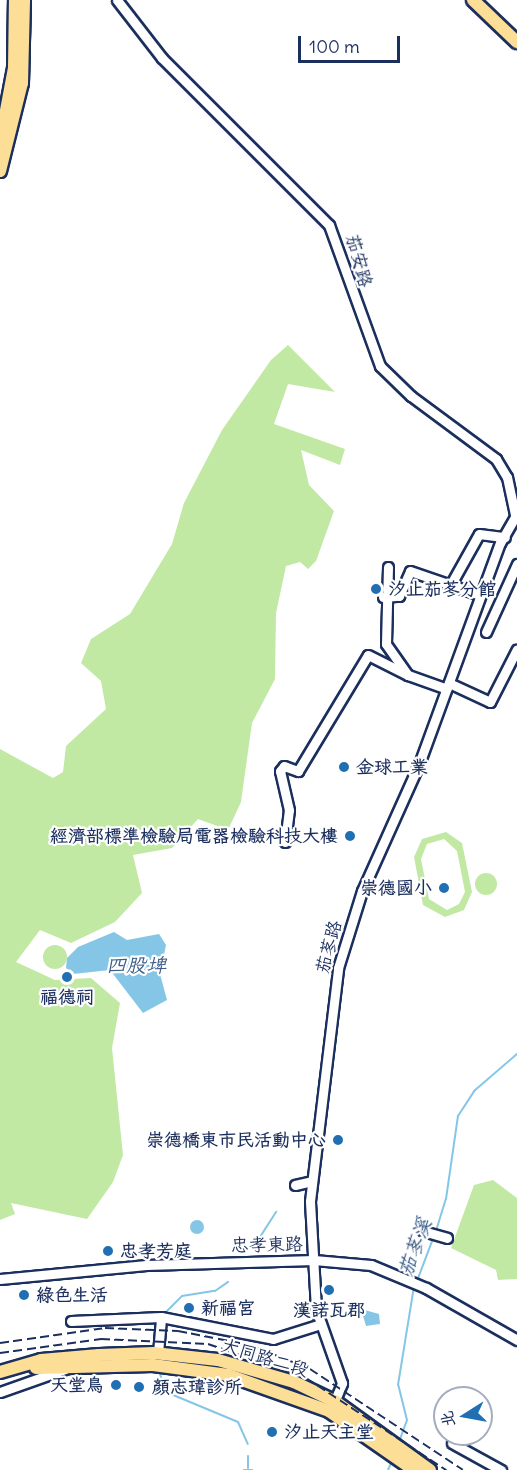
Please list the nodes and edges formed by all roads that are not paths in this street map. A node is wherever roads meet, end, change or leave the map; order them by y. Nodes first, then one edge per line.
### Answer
1 (15, 0) edge
2 (24, 0) edge
3 (117, 0) edge
4 (473, 0) edge
5 (485, 0) edge
6 (517, 31) edge
7 (517, 42) edge
8 (0, 142) edge
9 (0, 171) edge
10 (515, 521) edge
11 (505, 537) junction
12 (517, 564) edge
13 (388, 567) dead end
14 (451, 584) junction
15 (480, 595) junction
16 (383, 597) junction
17 (486, 632) dead end
18 (517, 649) edge
19 (408, 675) junction
20 (448, 686) junction
21 (285, 842) dead end
22 (312, 1181) junction
23 (295, 1185) dead end
24 (423, 1231) dead end
25 (447, 1238) dead end
26 (314, 1260) junction
27 (0, 1279) edge
28 (161, 1317) junction
29 (71, 1321) dead end
30 (321, 1324) junction
31 (517, 1340) edge
32 (158, 1353) junction
33 (65, 1364) junction
34 (0, 1372) edge
35 (0, 1377) edge
36 (0, 1392) edge
37 (333, 1406) junction
38 (457, 1446) edge
39 (410, 1461) edge
40 (430, 1470) edge
41 (501, 1470) edge

1 - 8 main road
2 - 9 main road
3 - 10 street, 茄安路
4 - 7 main road
5 - 6 main road
10 - 11 street, 茄苳路
11 - 14 street
11 - 15 street, 茄苳路
12 - 17 street
13 - 16 street
14 - 15 street
14 - 16 street
15 - 20 street, 茄苳路
16 - 19 street
18 - 20 street
19 - 20 street
19 - 21 street
20 - 22 street, 茄苳路
22 - 23 street
22 - 26 street, 茄苳路
24 - 25 street
26 - 27 street, 忠孝東路
26 - 30 street, 茄苳路
26 - 31 street, 忠孝東路
28 - 29 street
28 - 30 street
28 - 32 street
30 - 37 street, 茄苳路
32 - 33 main road, 大同路二段
32 - 37 main road, 大同路二段
33 - 34 main road
33 - 35 main road
33 - 36 street
33 - 37 main road, 大同路二段
37 - 39 main road, 大同路二段
38 - 41 street
39 - 40 main road, 大同路二段

